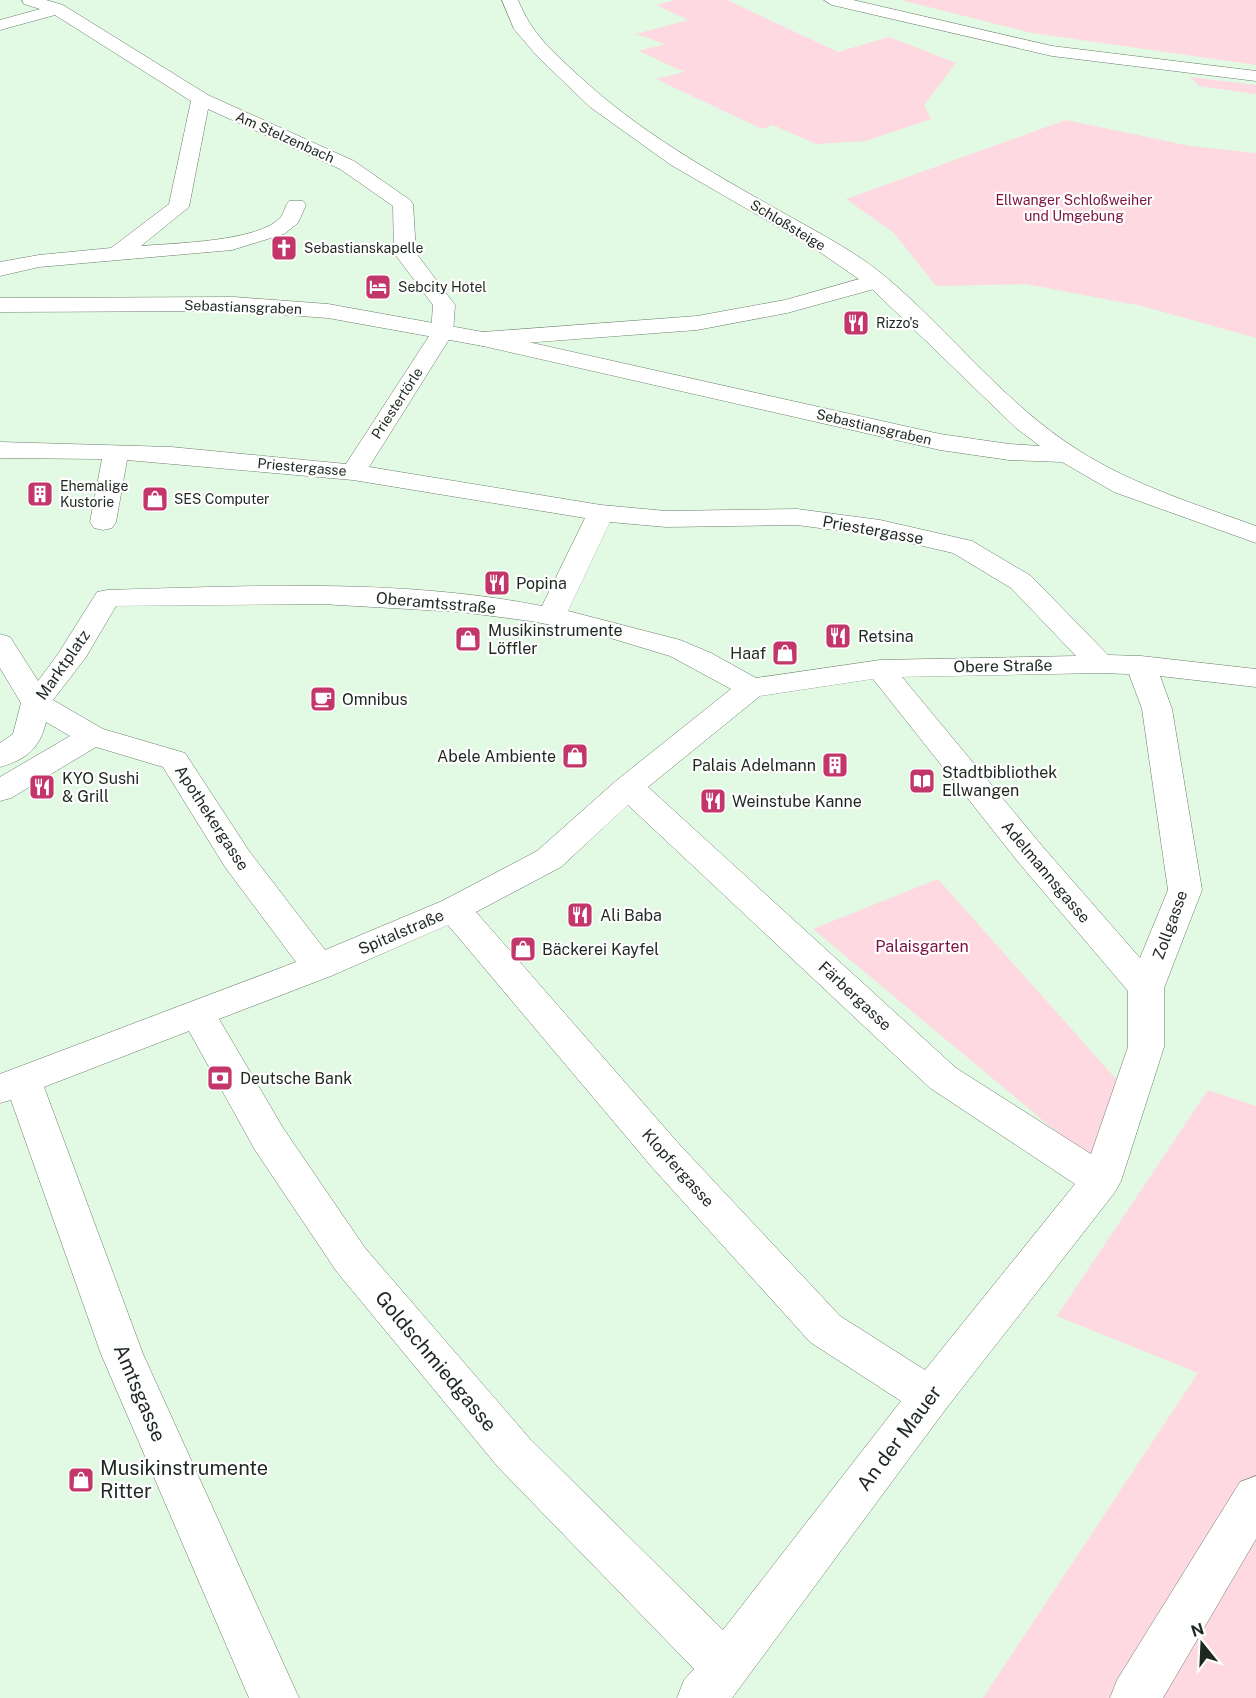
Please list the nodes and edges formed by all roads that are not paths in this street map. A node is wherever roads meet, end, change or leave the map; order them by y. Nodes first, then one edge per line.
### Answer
1 (30, 0) edge
2 (510, 0) edge
3 (832, 0) edge
4 (57, 9) junction
5 (0, 25) edge
6 (1256, 76) edge
7 (201, 99) junction
8 (296, 205) dead end
9 (118, 253) junction
10 (0, 269) edge
11 (877, 282) junction
12 (0, 305) edge
13 (442, 333) junction
14 (483, 339) junction
15 (0, 450) edge
16 (116, 452) junction
17 (1068, 455) junction
18 (353, 472) junction
19 (601, 513) junction
20 (103, 522) dead end
21 (1256, 535) edge
22 (107, 598) joint
23 (553, 614) junction
24 (0, 643) edge
25 (1100, 664) junction
26 (1141, 664) junction
27 (880, 669) junction
28 (1256, 678) edge
29 (751, 688) junction
30 (36, 703) junction
31 (92, 736) junction
32 (0, 757) edge
33 (628, 787) junction
34 (0, 791) edge
35 (454, 909) junction
36 (319, 967) junction
37 (1146, 988) junction
38 (198, 1014) junction
39 (11, 1086) edge
40 (1101, 1181) junction
41 (930, 1396) junction
42 (1256, 1497) edge
43 (714, 1682) edge
44 (274, 1698) edge
45 (1135, 1698) edge

1 - 4 street
2 - 11 street, Schloßsteige
3 - 6 street
4 - 5 street
4 - 7 street
7 - 9 street
7 - 13 street, Am Stelzenbach
8 - 9 street
9 - 10 street
11 - 14 street, Sebastiansgraben
11 - 17 street, Schloßsteige
12 - 13 street, Sebastiansgraben
13 - 14 street, Sebastiansgraben
13 - 18 street, Priestertörle
14 - 17 street, Sebastiansgraben
15 - 16 street, Priestergasse
16 - 18 street, Priestergasse
16 - 20 street
17 - 21 street, Sebastiansgraben
18 - 19 street, Priestergasse
19 - 23 street
19 - 25 street, Priestergasse
22 - 23 street, Oberamtsstraße
22 - 30 street, Marktplatz
23 - 29 street, Oberamtsstraße
24 - 30 street
25 - 26 street, Obere Straße
25 - 27 street, Obere Straße
26 - 28 street, Obere Straße
26 - 37 street, Zollgasse
27 - 29 street, Obere Straße
27 - 37 street, Adelmannsgasse
29 - 33 street, Spitalstraße
30 - 31 street, Apothekergasse
30 - 32 street, Marktplatz
31 - 34 street
31 - 36 street, Apothekergasse
33 - 35 street, Spitalstraße
33 - 40 street, Färbergasse
35 - 36 street, Spitalstraße
35 - 41 street, Klopfergasse
36 - 38 street, Spitalstraße
37 - 40 street, Zollgasse
38 - 39 street, Spitalstraße
38 - 43 street, Goldschmiedgasse
39 - 44 street, Amtsgasse
40 - 41 street, An der Mauer
41 - 43 street, An der Mauer
42 - 45 street

